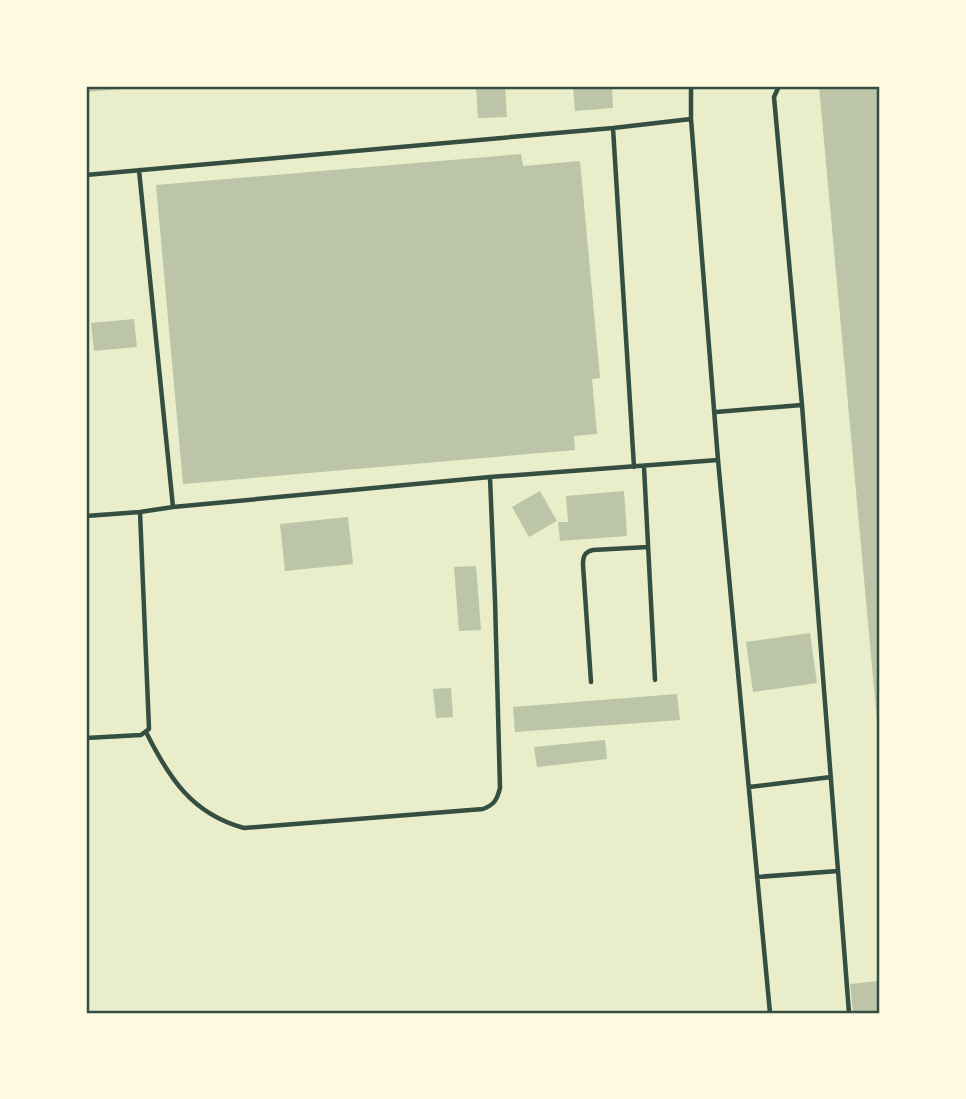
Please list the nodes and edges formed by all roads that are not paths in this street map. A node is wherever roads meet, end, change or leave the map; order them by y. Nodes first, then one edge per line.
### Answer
1 (691, 86) edge
2 (779, 86) edge
3 (691, 119) junction
4 (613, 128) junction
5 (139, 170) junction
6 (86, 175) edge
7 (802, 405) junction
8 (716, 412) junction
9 (718, 460) junction
10 (634, 467) junction
11 (644, 467) junction
12 (490, 477) junction
13 (173, 507) junction
14 (141, 512) junction
15 (86, 516) edge
16 (648, 547) junction
17 (655, 680) dead end
18 (591, 682) dead end
19 (146, 732) junction
20 (86, 738) edge
21 (831, 777) junction
22 (749, 787) junction
23 (838, 871) junction
24 (757, 877) junction
25 (769, 1013) edge
26 (849, 1013) edge

1 - 3 lane
2 - 7 lane
3 - 4 lane
3 - 8 lane
4 - 5 lane
4 - 10 lane
5 - 6 lane
5 - 13 lane
7 - 8 lane
7 - 21 lane
8 - 9 lane
9 - 11 lane
9 - 22 lane
10 - 11 lane
10 - 12 lane
11 - 16 lane
12 - 13 lane
12 - 19 lane
13 - 14 lane
14 - 15 lane
14 - 19 lane
16 - 17 lane
16 - 18 lane
19 - 20 lane
21 - 22 lane
21 - 23 lane
22 - 24 lane
23 - 24 lane
23 - 26 lane
24 - 25 lane

